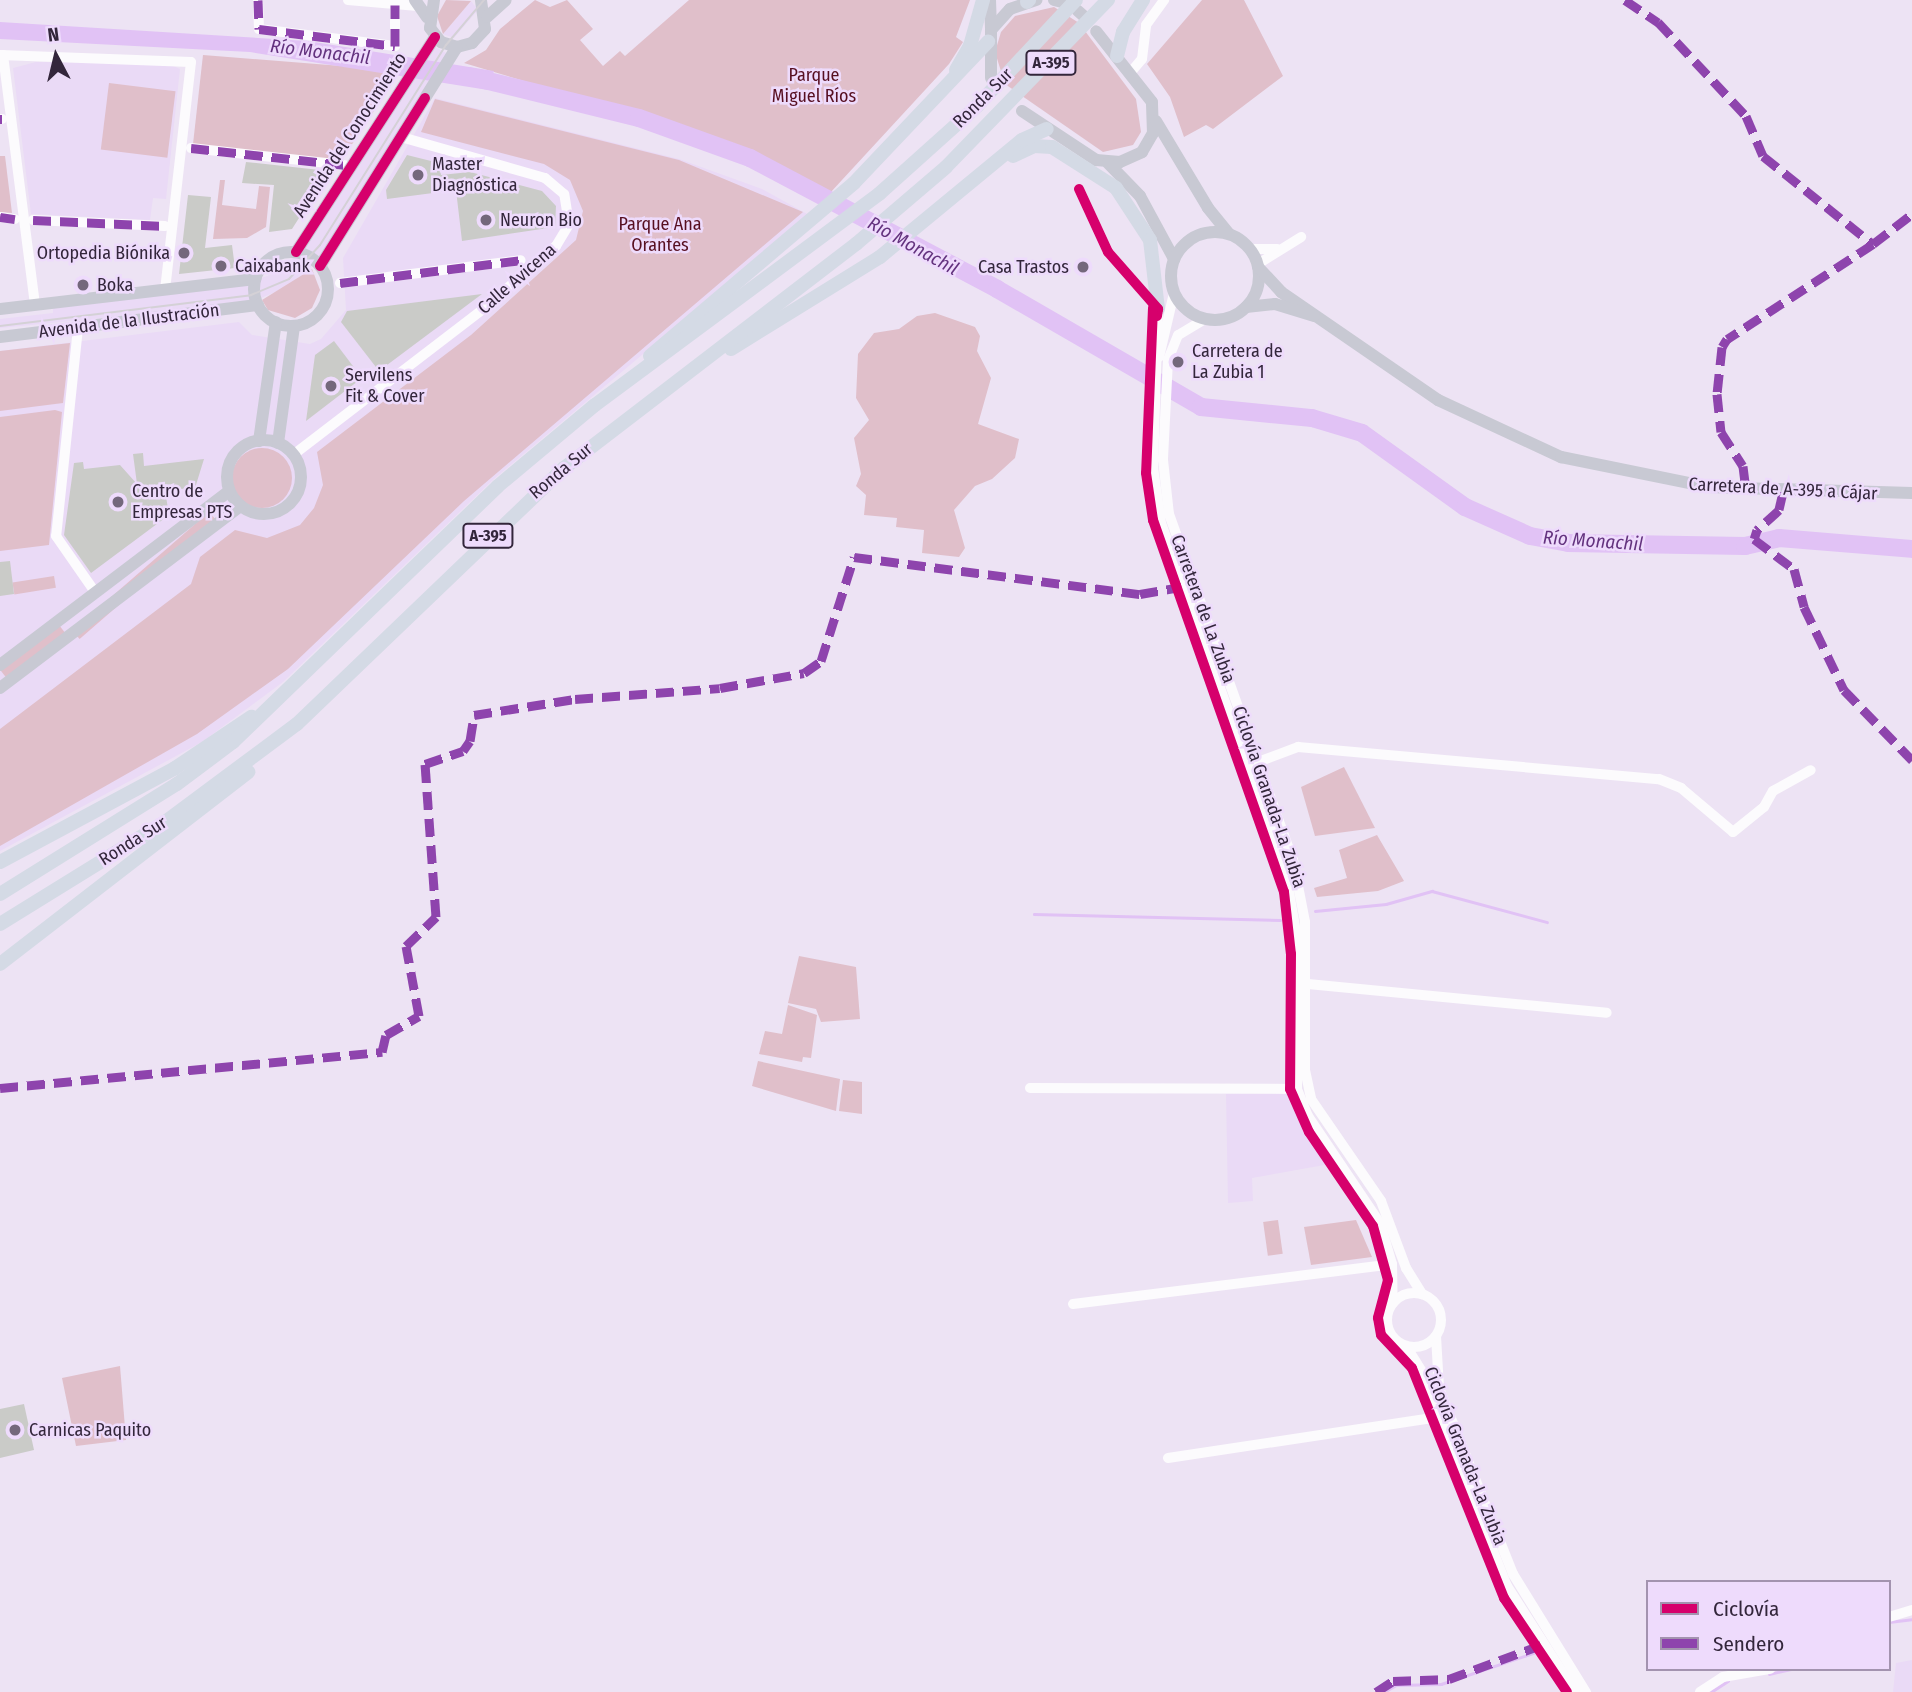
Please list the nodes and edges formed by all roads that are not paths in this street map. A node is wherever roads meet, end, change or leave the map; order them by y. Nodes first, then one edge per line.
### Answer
1 (258, 0) edge
2 (348, 0) edge
3 (434, 0) edge
4 (481, 0) edge
5 (506, 0) edge
6 (983, 0) edge
7 (990, 0) edge
8 (1108, 0) edge
9 (1143, 0) edge
10 (1164, 0) edge
11 (1027, 1) edge
12 (417, 3) edge
13 (395, 5) dead end
14 (1071, 6) edge
15 (427, 17) junction
16 (487, 17) junction
17 (1096, 30) dead end
18 (989, 36) junction
19 (432, 41) junction
20 (454, 52) junction
21 (2, 55) edge
22 (1117, 56) junction
23 (1131, 72) junction
24 (991, 78) dead end
25 (936, 101) junction
26 (1022, 111) dead end
27 (1156, 120) junction
28 (1047, 129) junction
29 (401, 137) junction
30 (187, 147) junction
31 (1108, 162) junction
32 (996, 164) junction
33 (344, 165) dead end
34 (1079, 189) dead end
35 (0, 217) edge
36 (15, 219) dead end
37 (33, 220) dead end
38 (165, 226) dead end
39 (1230, 235) junction
40 (1301, 237) dead end
41 (1250, 249) junction
42 (1277, 249) junction
43 (296, 253) junction
44 (1174, 259) junction
45 (521, 260) dead end
46 (1258, 265) junction
47 (320, 266) junction
48 (255, 279) junction
49 (340, 282) dead end
50 (165, 290) junction
51 (1174, 293) junction
52 (35, 305) junction
53 (258, 305) junction
54 (1247, 307) junction
55 (0, 309) edge
56 (1158, 309) junction
57 (1318, 317) junction
58 (1205, 319) junction
59 (276, 322) junction
60 (294, 326) junction
61 (78, 328) junction
62 (0, 337) edge
63 (695, 367) junction
64 (1160, 371) junction
65 (625, 382) junction
66 (259, 441) junction
67 (278, 443) junction
68 (293, 455) junction
69 (229, 491) junction
70 (1912, 493) edge
71 (241, 506) junction
72 (95, 592) junction
73 (0, 665) edge
74 (0, 688) edge
75 (268, 711) junction
76 (297, 724) junction
77 (1258, 762) junction
78 (1811, 770) dead end
79 (0, 862) edge
80 (0, 894) edge
81 (0, 923) edge
82 (0, 964) edge
83 (1308, 984) junction
84 (1607, 1013) dead end
85 (1030, 1088) dead end
86 (1297, 1089) junction
87 (1392, 1264) junction
88 (1422, 1294) junction
89 (1393, 1303) junction
90 (1073, 1304) dead end
91 (1436, 1336) junction
92 (1406, 1346) junction
93 (1439, 1417) junction
94 (1168, 1458) dead end
95 (1912, 1610) edge
96 (1891, 1616) edge
97 (1758, 1671) edge
98 (1575, 1692) edge
99 (1586, 1692) edge
100 (1700, 1692) edge

1 - 13 street
2 - 12 street
3 - 15 main road
4 - 16 main road
5 - 16 main road
6 - 25 highway
7 - 18 main road
8 - 63 highway, Ronda Sur / A-395
9 - 22 highway
10 - 23 street
11 - 18 main road
12 - 15 main road
14 - 65 highway, Ronda Sur / A-395
15 - 19 main road
16 - 20 main road
17 - 22 main road
18 - 24 main road
18 - 25 highway
19 - 20 main road
19 - 43 main road, Avenida del Conocimiento
20 - 29 main road
21 - 30 street
21 - 52 street
22 - 23 main road
23 - 27 main road
25 - 65 highway
26 - 28 main road
27 - 31 main road
27 - 39 main road
28 - 31 main road
28 - 32 highway
29 - 47 main road
29 - 68 street, Calle Avicena
30 - 33 street
30 - 50 street
31 - 44 main road
32 - 56 highway
32 - 63 highway
34 - 56 street
35 - 36 street
37 - 38 street
39 - 41 main road
39 - 44 main road
40 - 42 street
41 - 42 street
41 - 46 main road
42 - 46 street
43 - 47 main road
43 - 48 main road
44 - 51 main road
45 - 49 street
46 - 54 main road
46 - 57 main road, Carretera de A-395 a Cájar
47 - 60 main road
48 - 50 main road, Avenida de la Ilustración
48 - 53 main road
50 - 52 main road, Avenida de la Ilustración
51 - 58 main road
51 - 64 street, Carretera de La Zubia
52 - 55 main road, Avenida de la Ilustración
53 - 59 main road
53 - 61 main road, Avenida de la Ilustración
54 - 57 main road, Carretera de A-395 a Cájar
54 - 58 main road
56 - 64 street, Carretera de La Zubia
57 - 70 main road, Carretera de A-395 a Cájar
58 - 64 street, Carretera de La Zubia
59 - 60 main road
59 - 66 main road
60 - 67 main road
61 - 62 main road, Avenida de la Ilustración
61 - 72 street
63 - 76 highway, Ronda Sur / A-395
64 - 77 street, Carretera de La Zubia
64 - 86 street, Carretera de La Zubia
65 - 75 highway, Ronda Sur / A-395
66 - 67 main road
66 - 69 main road
67 - 68 main road
68 - 71 main road
69 - 71 main road
69 - 72 main road
71 - 74 main road
72 - 73 main road
75 - 79 highway
75 - 80 highway, Ronda Sur / A-395
76 - 81 highway, Ronda Sur / A-395
76 - 82 highway
77 - 78 street
77 - 83 street, Carretera de La Zubia
83 - 84 street
83 - 88 street, Carretera de La Zubia
85 - 86 street
86 - 87 street, Carretera de La Zubia
87 - 89 street, Carretera de La Zubia
87 - 90 street
88 - 89 street
88 - 91 street
89 - 92 street
91 - 92 street
91 - 99 street
92 - 93 street
93 - 94 street
93 - 98 street
95 - 96 street
97 - 100 street

